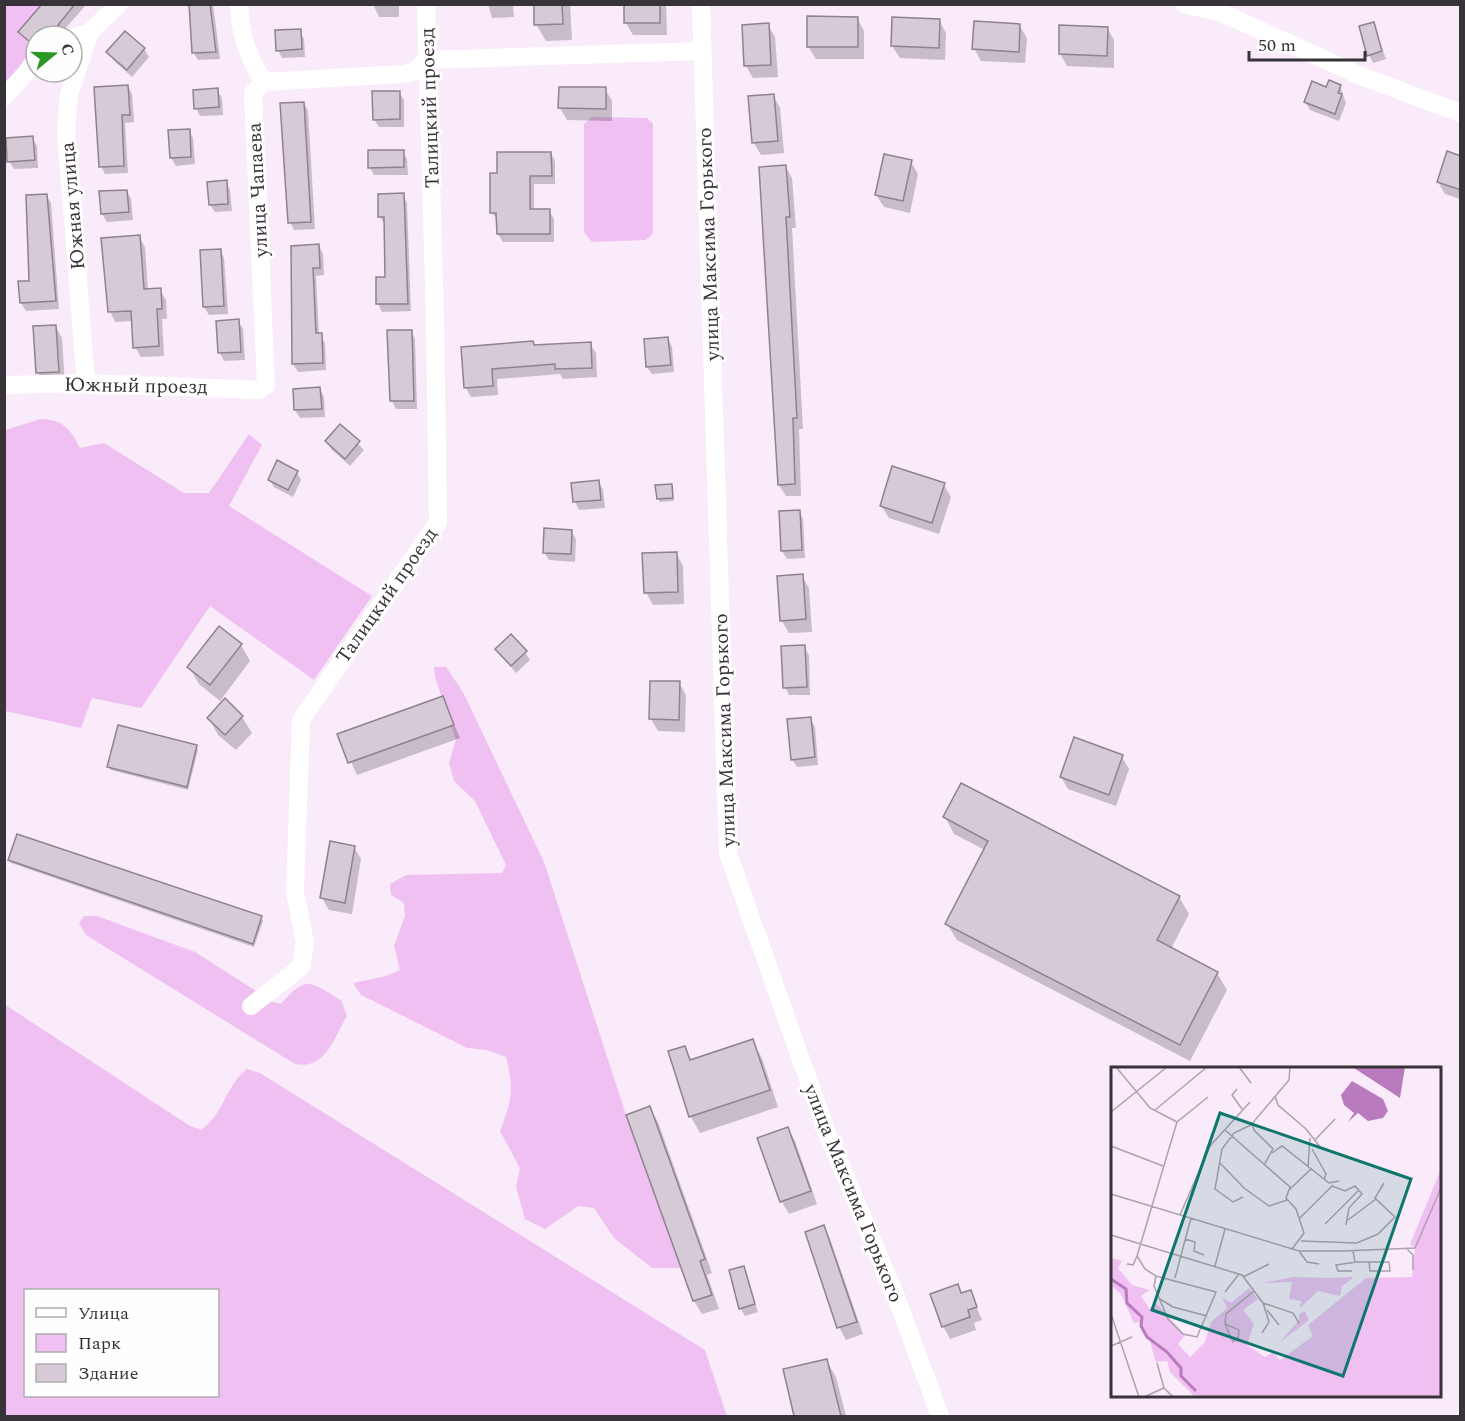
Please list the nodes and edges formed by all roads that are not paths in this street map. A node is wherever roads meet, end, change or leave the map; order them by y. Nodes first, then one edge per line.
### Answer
1 (119, 4) edge
2 (239, 4) edge
3 (426, 4) edge
4 (701, 4) edge
5 (1184, 4) edge
6 (90, 32) junction
7 (84, 34) edge
8 (702, 51) junction
9 (427, 60) junction
10 (24, 75) edge
11 (264, 82) junction
12 (4, 97) edge
13 (1461, 113) edge
14 (86, 383) junction
15 (4, 385) edge
16 (266, 385) joint
17 (251, 1006) dead end
18 (940, 1416) edge

1 - 6 street
2 - 11 street
3 - 9 street, Талицкий проезд
4 - 8 street, улица Максима Горького
5 - 13 street
6 - 7 street
6 - 14 street, Южная улица
8 - 9 street
8 - 18 street, улица Максима Горького
9 - 11 street
9 - 17 street, Талицкий проезд
10 - 12 street
11 - 16 street, улица Чапаева
14 - 15 street, Южный проезд
14 - 16 street, Южный проезд

